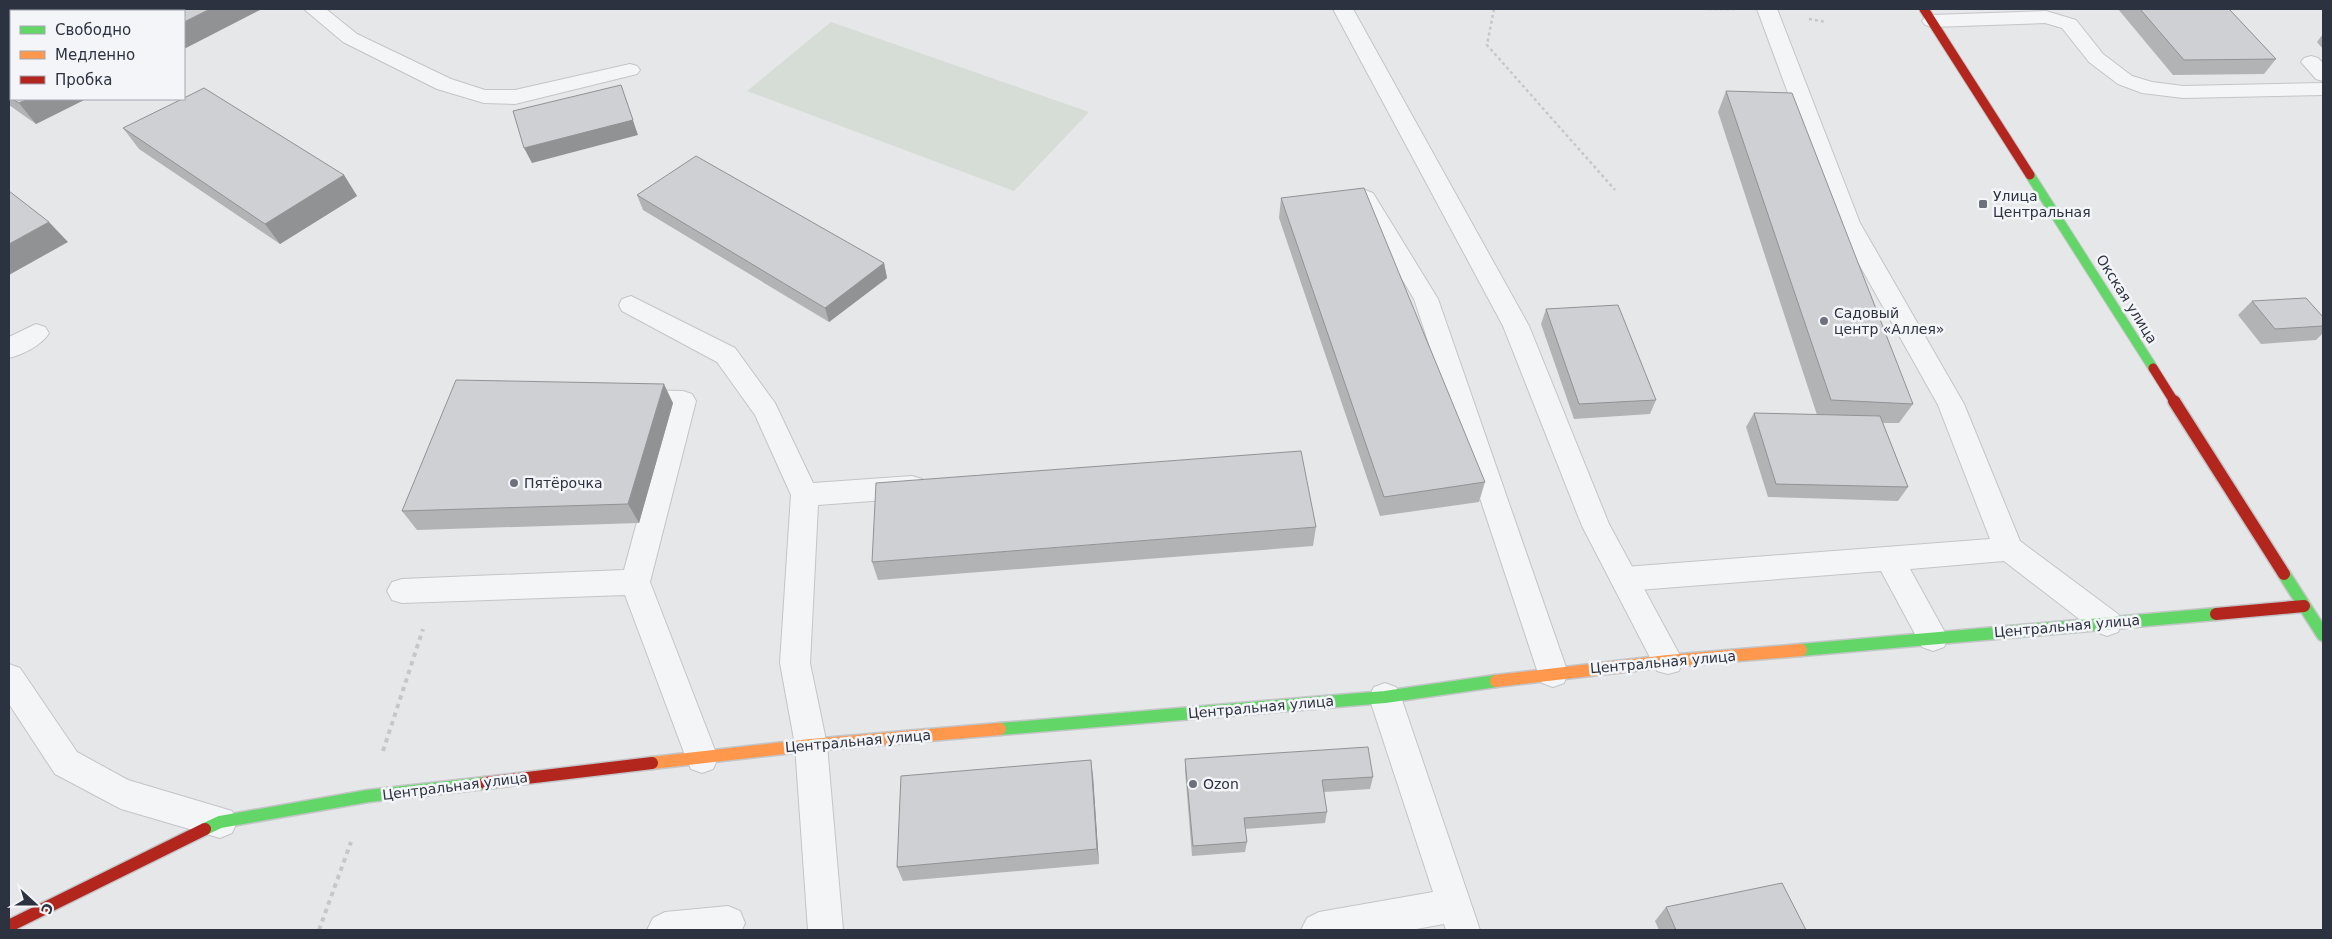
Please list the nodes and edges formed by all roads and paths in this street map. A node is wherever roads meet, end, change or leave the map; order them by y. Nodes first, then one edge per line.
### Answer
1 (314, 9) edge
2 (1343, 9) edge
3 (1494, 9) edge
4 (1767, 9) edge
5 (1928, 15) edge
6 (630, 70) dead end
7 (2323, 89) edge
8 (1615, 190) dead end
9 (1365, 198) edge
10 (631, 305) dead end
11 (36, 333) dead end
12 (9, 349) edge
13 (606, 400) edge
14 (933, 485) edge
15 (805, 495) junction
16 (2009, 548) junction
17 (1889, 558) junction
18 (1625, 579) junction
19 (635, 582) junction
20 (402, 591) dead end
21 (2304, 606) junction
22 (2107, 623) junction
23 (2323, 635) edge
24 (1933, 638) junction
25 (1668, 661) junction
26 (1553, 673) junction
27 (9, 678) edge
28 (1385, 697) junction
29 (811, 745) junction
30 (702, 758) junction
31 (220, 822) junction
32 (1459, 918) edge
33 (728, 924) dead end
34 (9, 926) edge
35 (665, 930) edge
36 (826, 930) edge
37 (1319, 930) edge

1 - 6 street
2 - 18 street
3 - 8 path
4 - 16 street
5 - 7 street
5 - 21 street, Окская улица
9 - 26 street
10 - 15 street
11 - 12 street
13 - 19 street
14 - 15 street
15 - 29 street
16 - 17 street
16 - 22 street
17 - 18 street
17 - 24 street
18 - 25 street
19 - 20 street
19 - 30 street
21 - 22 street, Центральная улица
21 - 23 street, Окская улица
22 - 24 street, Центральная улица
24 - 25 street, Центральная улица
25 - 26 street, Центральная улица
26 - 28 street, Центральная улица
27 - 31 street, Центральная улица
28 - 29 street, Центральная улица
28 - 32 street
29 - 30 street, Центральная улица
29 - 36 street
30 - 31 street, Центральная улица
31 - 34 street, Центральная улица
32 - 37 street
33 - 35 street

